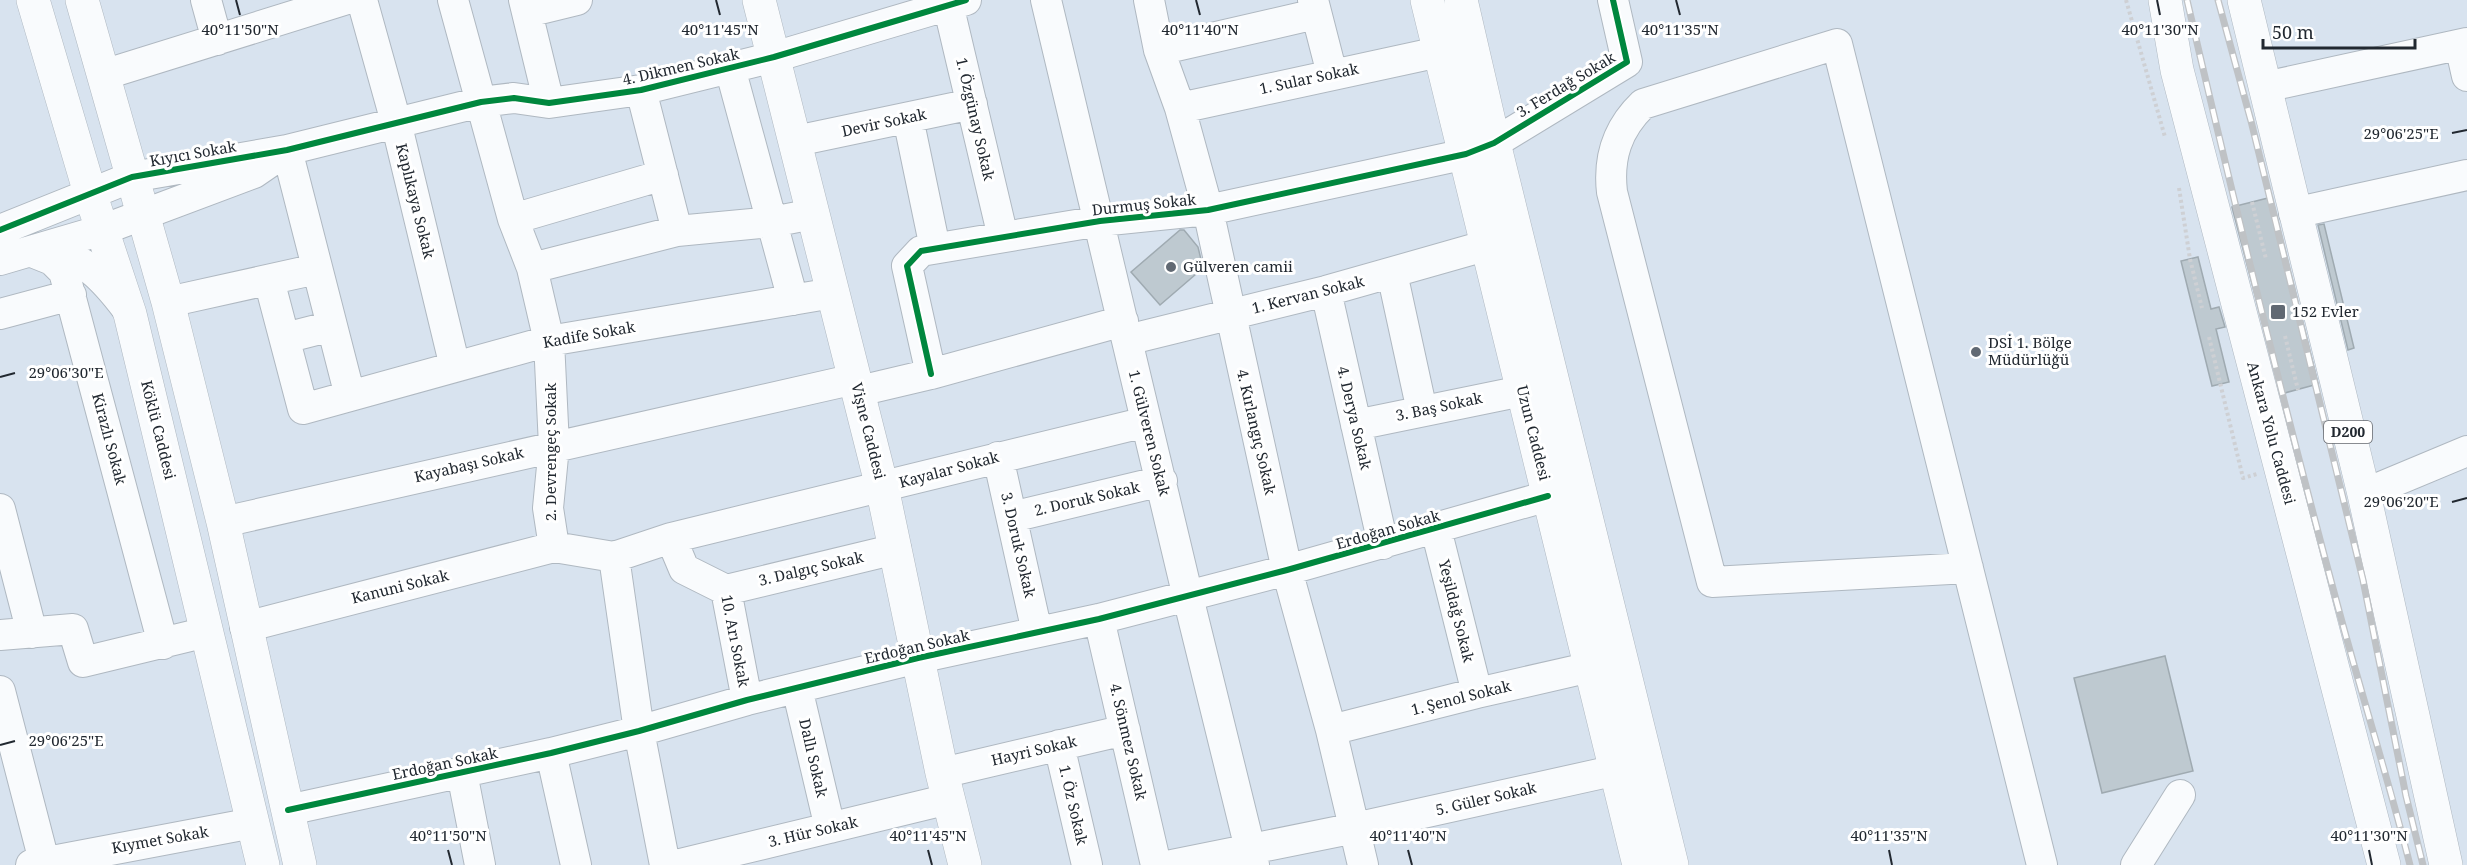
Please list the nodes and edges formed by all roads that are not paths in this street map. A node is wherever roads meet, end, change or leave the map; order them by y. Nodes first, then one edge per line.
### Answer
1 (33, 0) edge
2 (82, 0) edge
3 (206, 0) edge
4 (344, 0) edge
5 (362, 0) edge
6 (453, 0) edge
7 (577, 0) edge
8 (759, 0) edge
9 (1046, 0) edge
10 (1149, 0) edge
11 (1427, 0) edge
12 (1461, 0) edge
13 (1613, 0) edge
14 (2155, 0) edge
15 (2165, 0) edge
16 (2244, 0) edge
17 (954, 2) edge
18 (526, 6) edge
19 (1315, 7) edge
20 (292, 8) edge
21 (217, 40) junction
22 (2464, 44) edge
23 (1159, 50) junction
24 (1439, 52) junction
25 (774, 57) junction
26 (730, 68) junction
27 (2177, 70) junction
28 (1332, 74) junction
29 (103, 75) junction
30 (2467, 76) edge
31 (2265, 87) junction
32 (641, 90) junction
33 (481, 102) junction
34 (549, 103) junction
35 (972, 104) junction
36 (1180, 108) junction
37 (908, 118) junction
38 (396, 122) junction
39 (796, 141) junction
40 (1480, 148) junction
41 (287, 150) junction
42 (663, 175) junction
43 (2467, 175) edge
44 (132, 177) junction
45 (90, 193) junction
46 (1208, 210) junction
47 (2294, 213) junction
48 (813, 214) junction
49 (143, 216) junction
50 (513, 219) junction
51 (1100, 221) junction
52 (771, 222) junction
53 (0, 230) edge
54 (102, 230) junction
55 (677, 231) junction
56 (1003, 237) junction
57 (1488, 245) junction
58 (935, 248) junction
59 (32, 252) junction
60 (0, 260) edge
61 (532, 268) junction
62 (317, 269) junction
63 (1392, 273) junction
64 (269, 280) junction
65 (1326, 291) junction
66 (832, 293) junction
67 (71, 295) junction
68 (793, 300) junction
69 (168, 302) junction
70 (0, 314) edge
71 (130, 314) junction
72 (1230, 315) junction
73 (332, 326) junction
74 (1125, 330) junction
75 (285, 338) junction
76 (549, 342) junction
77 (455, 367) junction
78 (931, 374) junction
79 (857, 385) junction
80 (1522, 391) junction
81 (350, 396) junction
82 (1422, 411) junction
83 (1146, 422) junction
84 (1356, 425) junction
85 (554, 446) junction
86 (2467, 451) edge
87 (998, 457) junction
88 (1162, 481) junction
89 (882, 487) junction
90 (2364, 494) junction
91 (1548, 496) junction
92 (0, 509) edge
93 (1011, 517) junction
94 (223, 522) junction
95 (1436, 529) junction
96 (671, 538) junction
97 (1383, 544) junction
98 (554, 547) junction
99 (896, 549) junction
100 (614, 557) junction
101 (1968, 568) junction
102 (1287, 570) junction
103 (726, 590) junction
104 (1188, 597) junction
105 (1099, 619) junction
106 (245, 627) junction
107 (1037, 632) junction
108 (32, 633) junction
109 (207, 633) junction
110 (0, 635) edge
111 (163, 644) junction
112 (918, 658) junction
113 (1591, 667) junction
114 (797, 688) junction
115 (0, 691) edge
116 (1477, 693) junction
117 (747, 700) junction
118 (1125, 730) junction
119 (1332, 730) junction
120 (639, 731) junction
121 (1059, 746) junction
122 (551, 753) junction
123 (1617, 770) junction
124 (462, 773) junction
125 (946, 786) junction
126 (2180, 795) dead end
127 (288, 810) junction
128 (253, 823) junction
129 (830, 828) junction
130 (1355, 828) junction
131 (1252, 856) edge
132 (38, 863) edge
133 (263, 865) edge
134 (300, 865) edge
135 (480, 865) edge
136 (576, 865) edge
137 (664, 865) edge
138 (676, 865) edge
139 (965, 865) edge
140 (1088, 865) edge
141 (1156, 865) edge
142 (1172, 865) edge
143 (1363, 865) edge
144 (1639, 865) edge
145 (1672, 865) edge
146 (2042, 865) edge
147 (2136, 865) edge
148 (2384, 865) edge
149 (2446, 865) edge

1 - 45 main road, Köklü Caddesi
2 - 29 main road
3 - 21 street
4 - 20 street
5 - 38 street, Kaplıkaya Sokak
6 - 33 street, 2. Devrengeç Sokak
7 - 18 street
8 - 25 main road, Vişne Caddesi
9 - 51 street, 1. Gülveren Sokak
10 - 23 street, 4. Kırlangıç Sokak
11 - 24 main road, Uzun Caddesi
12 - 40 main road, Uzun Caddesi
13 - 40 street, 3. Ferdağ Sokak
14 - 27 main road
15 - 27 main road, Ankara Yolu Caddesi
16 - 31 main road, D200
17 - 25 street, 4. Dikmen Sokak
17 - 35 street, 1. Özgünay Sokak
18 - 34 street
19 - 23 street
19 - 28 street
20 - 21 street
21 - 29 street
22 - 30 street
22 - 31 street
23 - 36 street, 4. Kırlangıç Sokak
24 - 28 street, 1. Sular Sokak
24 - 40 main road, Uzun Caddesi
25 - 26 street, 4. Dikmen Sokak
25 - 39 main road, Vişne Caddesi
26 - 32 street, 4. Dikmen Sokak
26 - 52 street
27 - 148 main road, Ankara Yolu Caddesi
28 - 36 street, 1. Sular Sokak
29 - 44 main road
31 - 47 main road, D200
32 - 34 street, 4. Dikmen Sokak
32 - 42 street
33 - 34 street, 4. Dikmen Sokak
33 - 38 street, 4. Dikmen Sokak
33 - 50 street, 2. Devrengeç Sokak
35 - 37 street, Devir Sokak
35 - 56 street, 1. Özgünay Sokak
36 - 46 street, 4. Kırlangıç Sokak
37 - 39 street, Devir Sokak
37 - 58 street
38 - 41 street, Kıyıcı Sokak
38 - 77 street, Kaplıkaya Sokak
39 - 48 main road, Vişne Caddesi
40 - 46 street, Durmuş Sokak
40 - 57 main road, Uzun Caddesi
40 - 145 main road, Uzun Caddesi
41 - 44 street, Kıyıcı Sokak
41 - 49 street
41 - 62 street
42 - 50 street
42 - 55 street
43 - 47 street
44 - 45 street, Kıyıcı Sokak
44 - 49 main road
45 - 53 street, Kıyıcı Sokak
45 - 54 main road, Köklü Caddesi
46 - 51 street, Durmuş Sokak
46 - 72 street, 4. Kırlangıç Sokak
47 - 90 main road, D200
48 - 52 street
48 - 66 main road, Vişne Caddesi
49 - 54 street
49 - 69 main road
50 - 61 street, 2. Devrengeç Sokak
51 - 56 street, Durmuş Sokak
51 - 74 street, 1. Gülveren Sokak
52 - 55 street
52 - 68 street
54 - 59 street
54 - 71 main road, Köklü Caddesi
55 - 61 street
56 - 58 street, Durmuş Sokak
57 - 63 street, 1. Kervan Sokak
57 - 80 main road, Uzun Caddesi
58 - 78 street, Durmuş Sokak
59 - 60 street
59 - 67 street, Kirazlı Sokak
59 - 71 street
61 - 76 street, 2. Devrengeç Sokak
62 - 64 street
62 - 73 street
63 - 65 street, 1. Kervan Sokak
63 - 82 street
64 - 69 street
64 - 75 street
65 - 72 street, 1. Kervan Sokak
65 - 84 street, 4. Derya Sokak
66 - 68 street, Kadife Sokak
66 - 79 main road, Vişne Caddesi
67 - 70 street
67 - 111 street, Kirazlı Sokak
68 - 76 street, Kadife Sokak
69 - 94 main road
71 - 109 main road, Köklü Caddesi
72 - 74 street, 1. Kervan Sokak
72 - 102 street, 4. Kırlangıç Sokak
73 - 75 street
73 - 81 street
74 - 78 street, 1. Kervan Sokak
74 - 83 street, 1. Gülveren Sokak
75 - 81 street, Kadife Sokak
76 - 77 street, Kadife Sokak
76 - 85 street, 2. Devrengeç Sokak
77 - 81 street, Kadife Sokak
78 - 79 street, 1. Kervan Sokak
79 - 85 street, Kayabaşı Sokak
79 - 89 main road, Vişne Caddesi
80 - 82 street, 3. Baş Sokak
80 - 91 main road, Uzun Caddesi
82 - 84 street, 3. Baş Sokak
83 - 87 street, Kayalar Sokak
83 - 88 street, 1. Gülveren Sokak
84 - 97 street, 4. Derya Sokak
85 - 94 street, Kayabaşı Sokak
85 - 98 street, 2. Devrengeç Sokak
86 - 90 street
87 - 89 street, Kayalar Sokak
87 - 93 street, 3. Doruk Sokak
88 - 93 street, 2. Doruk Sokak
88 - 104 street, 1. Gülveren Sokak
89 - 96 street, Kayalar Sokak
89 - 99 main road, Vişne Caddesi
90 - 149 main road, D200
91 - 95 street, Erdoğan Sokak
91 - 113 main road, Uzun Caddesi
92 - 108 street
93 - 107 street, 3. Doruk Sokak
94 - 106 main road
95 - 97 street, Erdoğan Sokak
95 - 116 street, Yeşildağ Sokak
96 - 100 street, Kayalar Sokak
96 - 103 street, 10. Arı Sokak
97 - 102 street, Erdoğan Sokak
98 - 100 street
98 - 106 street, Kanuni Sokak
99 - 103 street, 3. Dalgıç Sokak
99 - 112 main road, Vişne Caddesi
100 - 120 street
101 - 101 street
101 - 146 street
102 - 104 street, Erdoğan Sokak
102 - 119 street, 4. Kırlangıç Sokak
103 - 117 street, 10. Arı Sokak
104 - 105 street, Erdoğan Sokak
104 - 131 street, 1. Gülveren Sokak
105 - 107 street, Erdoğan Sokak
105 - 118 street, 4. Sönmez Sokak
106 - 127 main road
107 - 112 street, Erdoğan Sokak
108 - 110 street
108 - 111 street
109 - 111 street
109 - 128 main road, Köklü Caddesi
112 - 114 street, Erdoğan Sokak
112 - 125 main road, Vişne Caddesi
113 - 116 street, 1. Şenol Sokak
113 - 123 main road, Uzun Caddesi
114 - 117 street, Erdoğan Sokak
114 - 129 street, Dallı Sokak
115 - 132 street
116 - 119 street, 1. Şenol Sokak
117 - 120 street, Erdoğan Sokak
118 - 121 street, Hayri Sokak
118 - 141 street, 4. Sönmez Sokak
119 - 130 street, 4. Kırlangıç Sokak
120 - 122 street, Erdoğan Sokak
120 - 137 street
121 - 125 street, Hayri Sokak
121 - 140 street, 1. Öz Sokak
122 - 124 street, Erdoğan Sokak
122 - 136 street
123 - 130 street, 5. Güler Sokak
123 - 144 main road, Uzun Caddesi
124 - 127 street, Erdoğan Sokak
124 - 135 street
125 - 129 street, 3. Hür Sokak
125 - 139 main road, Vişne Caddesi
126 - 147 street
127 - 134 main road
128 - 132 street, Kıymet Sokak
128 - 133 main road, Köklü Caddesi
129 - 138 street, 3. Hür Sokak
130 - 131 street, 5. Güler Sokak
130 - 143 street, 4. Kırlangıç Sokak
131 - 142 street, 5. Güler Sokak

